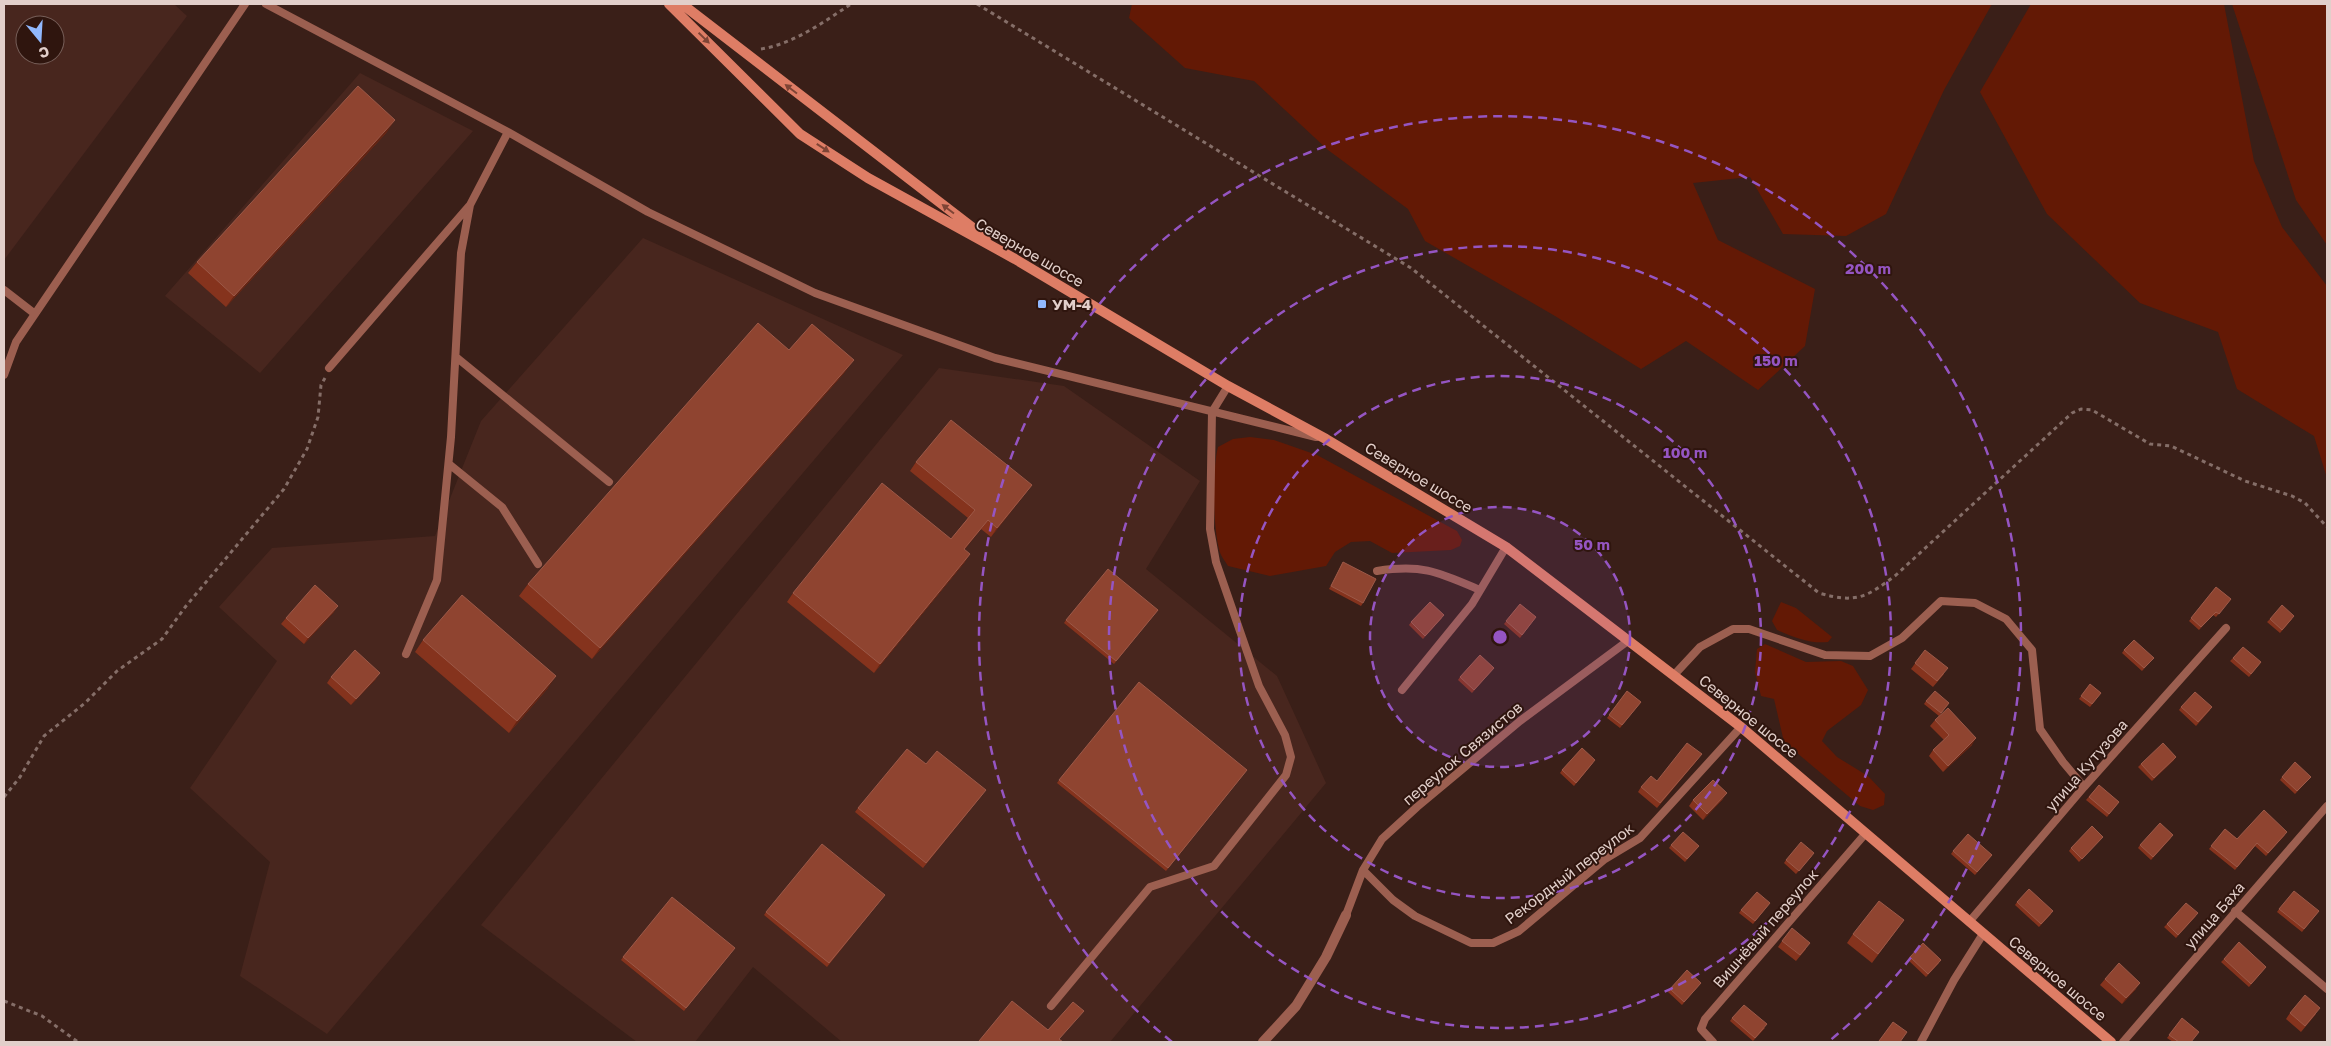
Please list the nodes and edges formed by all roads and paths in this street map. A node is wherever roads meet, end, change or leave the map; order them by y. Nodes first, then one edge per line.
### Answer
1 (245, 4) edge
2 (266, 4) edge
3 (669, 4) edge
4 (682, 4) edge
5 (851, 4) edge
6 (977, 4) edge
7 (743, 51) junction
8 (508, 132) junction
9 (470, 205) junction
10 (1015, 260) junction
11 (4, 290) edge
12 (35, 314) junction
13 (456, 357) junction
14 (329, 368) joint
15 (4, 376) edge
16 (1228, 386) junction
17 (1212, 412) junction
18 (1326, 439) junction
19 (449, 464) junction
20 (610, 482) dead end
21 (2327, 527) edge
22 (1506, 547) junction
23 (538, 564) dead end
24 (1377, 571) dead end
25 (1480, 590) junction
26 (2226, 628) dead end
27 (1629, 640) junction
28 (406, 654) dead end
29 (1674, 675) junction
30 (1402, 690) dead end
31 (1741, 727) junction
32 (2084, 787) junction
33 (4, 797) edge
34 (2327, 806) edge
35 (1866, 832) junction
36 (1363, 870) junction
37 (2235, 911) junction
38 (1346, 915) joint
39 (1970, 922) junction
40 (1983, 934) junction
41 (2327, 988) edge
42 (4, 1000) edge
43 (1051, 1006) dead end
44 (78, 1042) edge
45 (1263, 1042) edge
46 (1713, 1042) edge
47 (1921, 1042) edge
48 (2111, 1042) edge
49 (2122, 1042) edge

1 - 12 lane
2 - 8 lane
3 -> 10 main road, Северное шоссе
4 - 7 main road
5 - 7 path
6 - 21 path
10 -> 7 main road
8 - 9 lane
8 - 17 lane
9 - 13 lane
9 - 14 lane
10 - 16 main road, Северное шоссе
11 - 12 lane
12 - 15 lane
13 - 19 lane
13 - 20 lane
14 - 33 path
16 - 17 lane
16 - 18 main road, Северное шоссе
17 - 18 lane
17 - 43 lane
18 - 22 main road, Северное шоссе
19 - 23 lane
19 - 28 lane
22 - 25 lane
22 - 27 main road, Северное шоссе
24 - 25 lane
25 - 30 lane
26 - 32 lane, улица Кутузова
27 - 29 main road, Северное шоссе
27 - 36 lane, переулок Связистов
29 - 31 main road, Северное шоссе
29 - 32 lane
31 - 35 main road, Северное шоссе
31 - 36 lane, Рекордный переулок
32 - 39 lane, улица Кутузова
34 - 37 lane, улица Баха
35 - 39 main road, Северное шоссе
35 - 46 lane, Вишнёвый переулок
36 - 38 lane, переулок Связистов
37 - 41 lane
37 - 49 lane, улица Баха
38 - 45 street
39 - 40 main road, Северное шоссе
40 - 47 lane
40 - 48 main road, Северное шоссе
42 - 44 path

